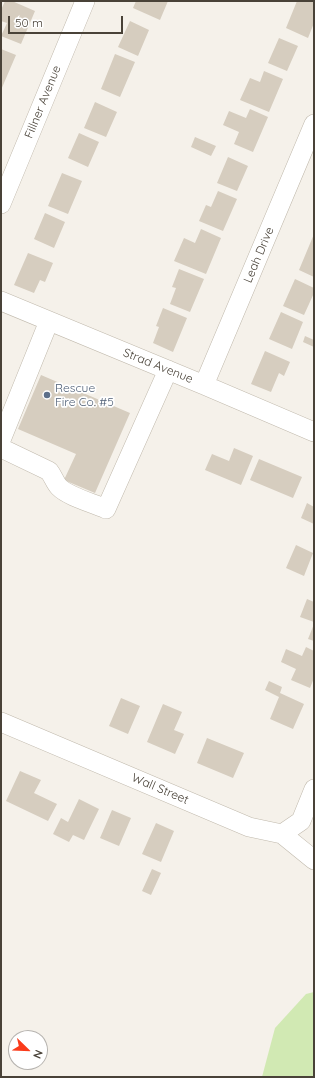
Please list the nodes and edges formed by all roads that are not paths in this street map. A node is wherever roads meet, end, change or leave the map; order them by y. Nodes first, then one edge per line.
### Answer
1 (85, 1) edge
2 (314, 124) edge
3 (1, 204) edge
4 (1, 301) edge
5 (49, 321) junction
6 (168, 370) junction
7 (204, 385) junction
8 (314, 432) edge
9 (1, 440) edge
10 (1, 448) edge
11 (1, 722) edge
12 (314, 789) edge
13 (282, 834) junction
14 (314, 860) edge

1 - 3 street, Fillner Avenue
2 - 7 street, Leah Drive
4 - 5 street, Strad Avenue
5 - 6 street, Strad Avenue
5 - 9 street
6 - 7 street, Strad Avenue
6 - 10 street
7 - 8 street, Strad Avenue
11 - 13 street, Wall Street
12 - 13 street
13 - 14 street, Wall Street

